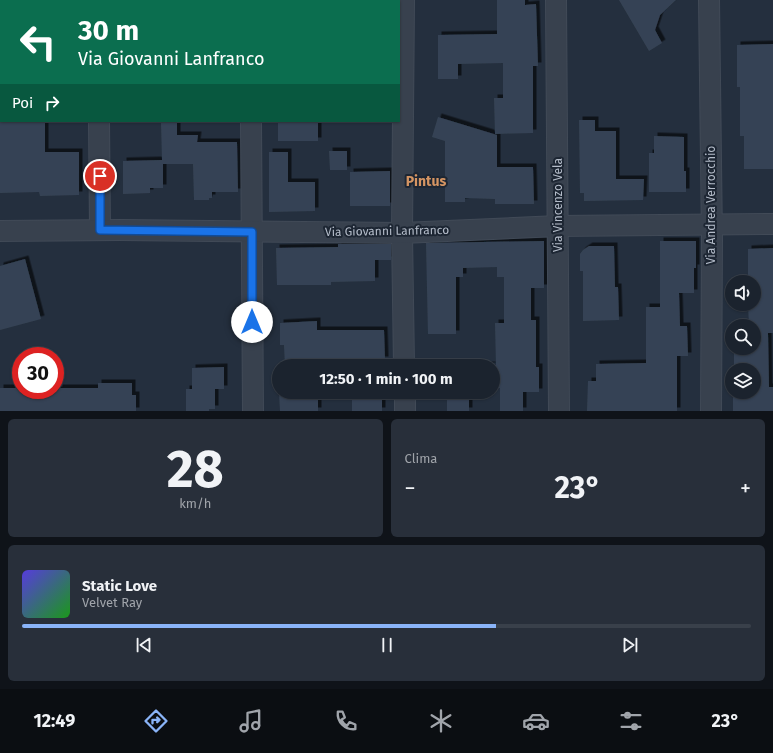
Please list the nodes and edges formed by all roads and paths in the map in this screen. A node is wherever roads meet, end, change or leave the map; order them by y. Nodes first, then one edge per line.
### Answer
1 (404, 0) edge
2 (556, 0) edge
3 (709, 0) edge
4 (99, 122) edge
5 (251, 122) edge
6 (773, 224) edge
7 (712, 225) junction
8 (558, 226) junction
9 (100, 230) junction
10 (0, 231) edge
11 (252, 232) junction
12 (402, 233) junction
13 (404, 359) edge
14 (405, 399) edge
15 (253, 411) edge
16 (405, 411) edge
17 (559, 411) edge
18 (711, 411) edge

1 - 12 street
2 - 8 street, Via Vincenzo Vela
3 - 7 street, Via Andrea Verrocchio
4 - 9 street
5 - 11 street
6 - 7 street, Via Giovanni Lanfranco
7 - 8 street, Via Giovanni Lanfranco
7 - 18 street, Via Andrea Verrocchio
8 - 12 street, Via Giovanni Lanfranco
8 - 17 street, Via Vincenzo Vela
9 - 10 street, Via Giovanni Lanfranco
9 - 11 street, Via Giovanni Lanfranco
11 - 12 street, Via Giovanni Lanfranco
11 - 15 street
12 - 13 street
14 - 16 street

